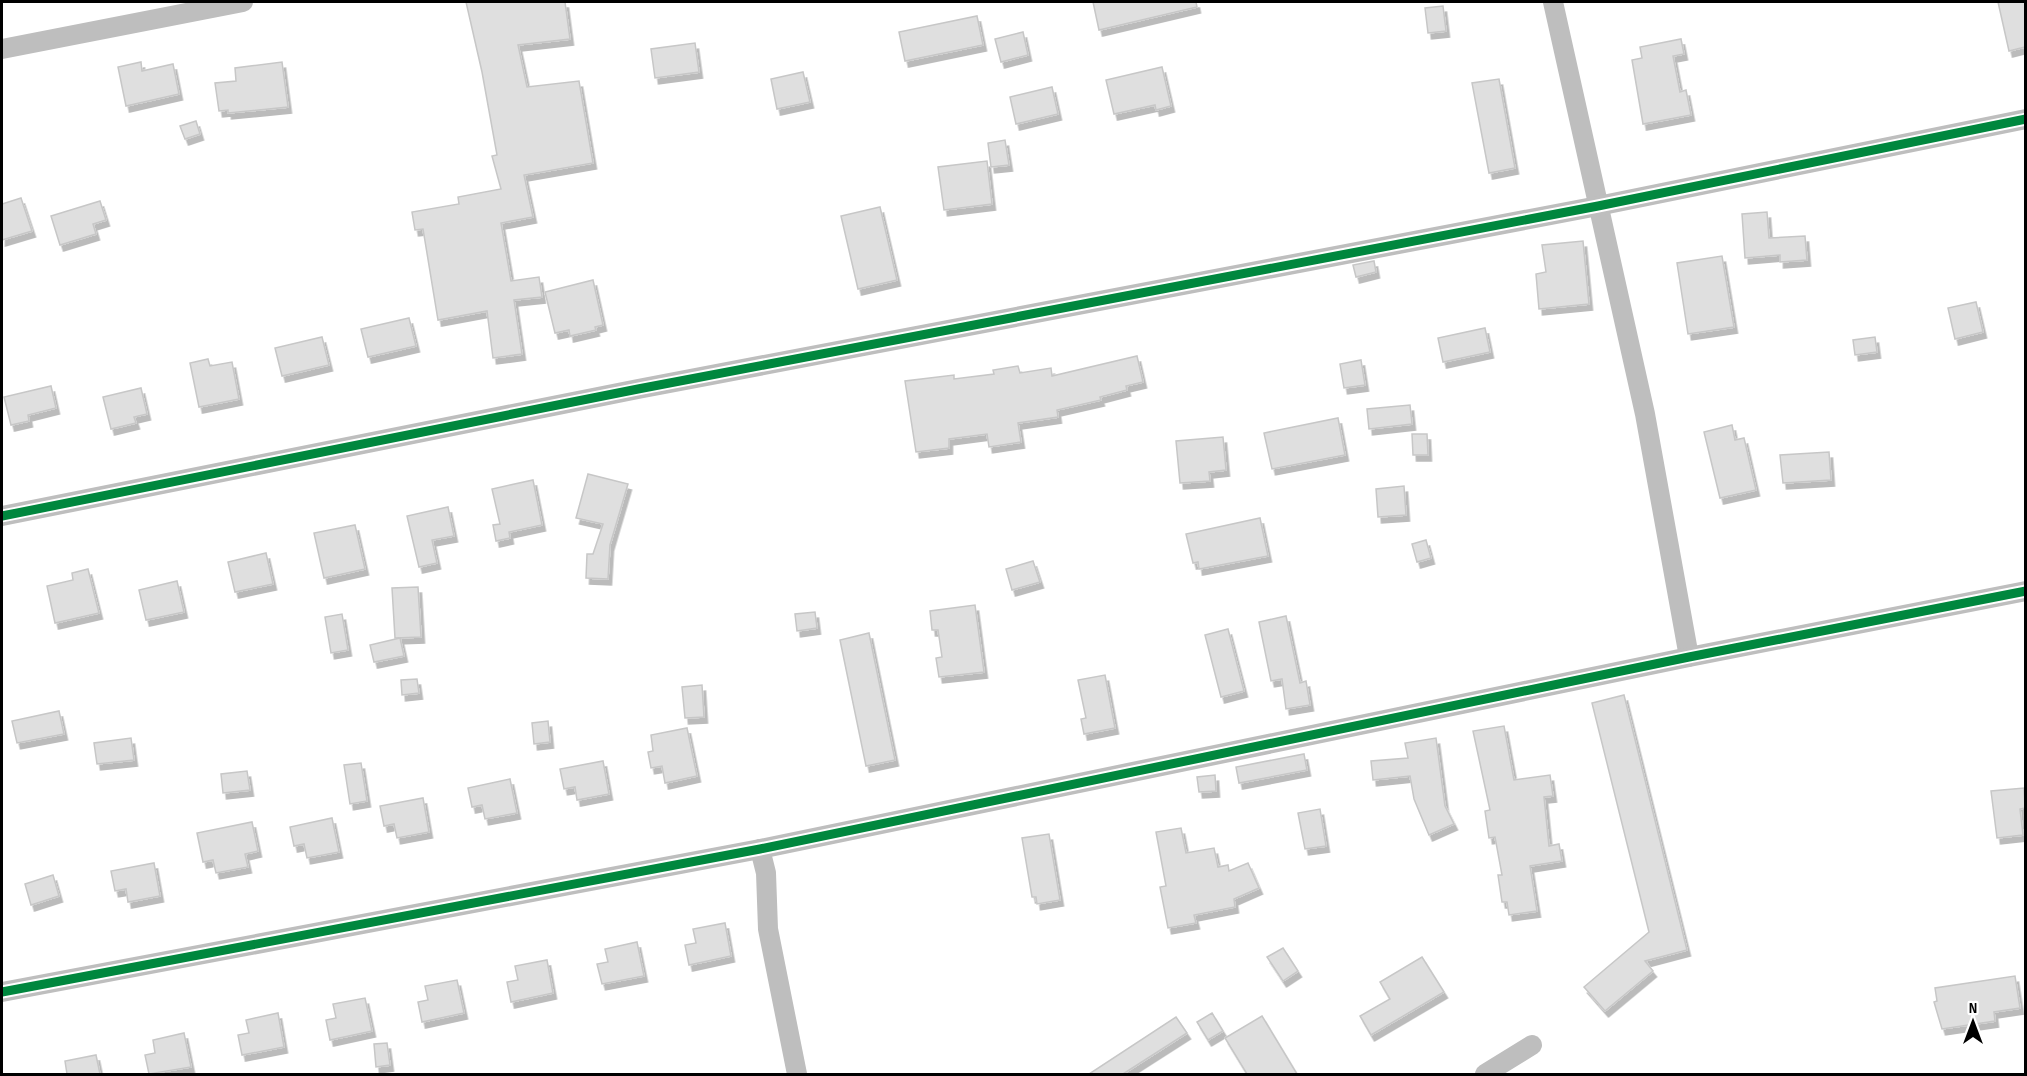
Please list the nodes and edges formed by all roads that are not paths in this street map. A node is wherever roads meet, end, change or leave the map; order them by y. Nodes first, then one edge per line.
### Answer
1 (243, 2) edge
2 (1553, 2) edge
3 (2, 49) edge
4 (2025, 119) edge
5 (1598, 206) junction
6 (2, 516) edge
7 (2025, 591) edge
8 (1689, 657) junction
9 (760, 849) junction
10 (2, 992) edge
11 (1532, 1045) dead end
12 (797, 1074) edge
13 (1485, 1074) edge

1 - 3 street
2 - 5 street
4 - 5 street
5 - 6 street
5 - 8 street
7 - 8 street
8 - 9 street
9 - 10 street
9 - 12 street
11 - 13 street

